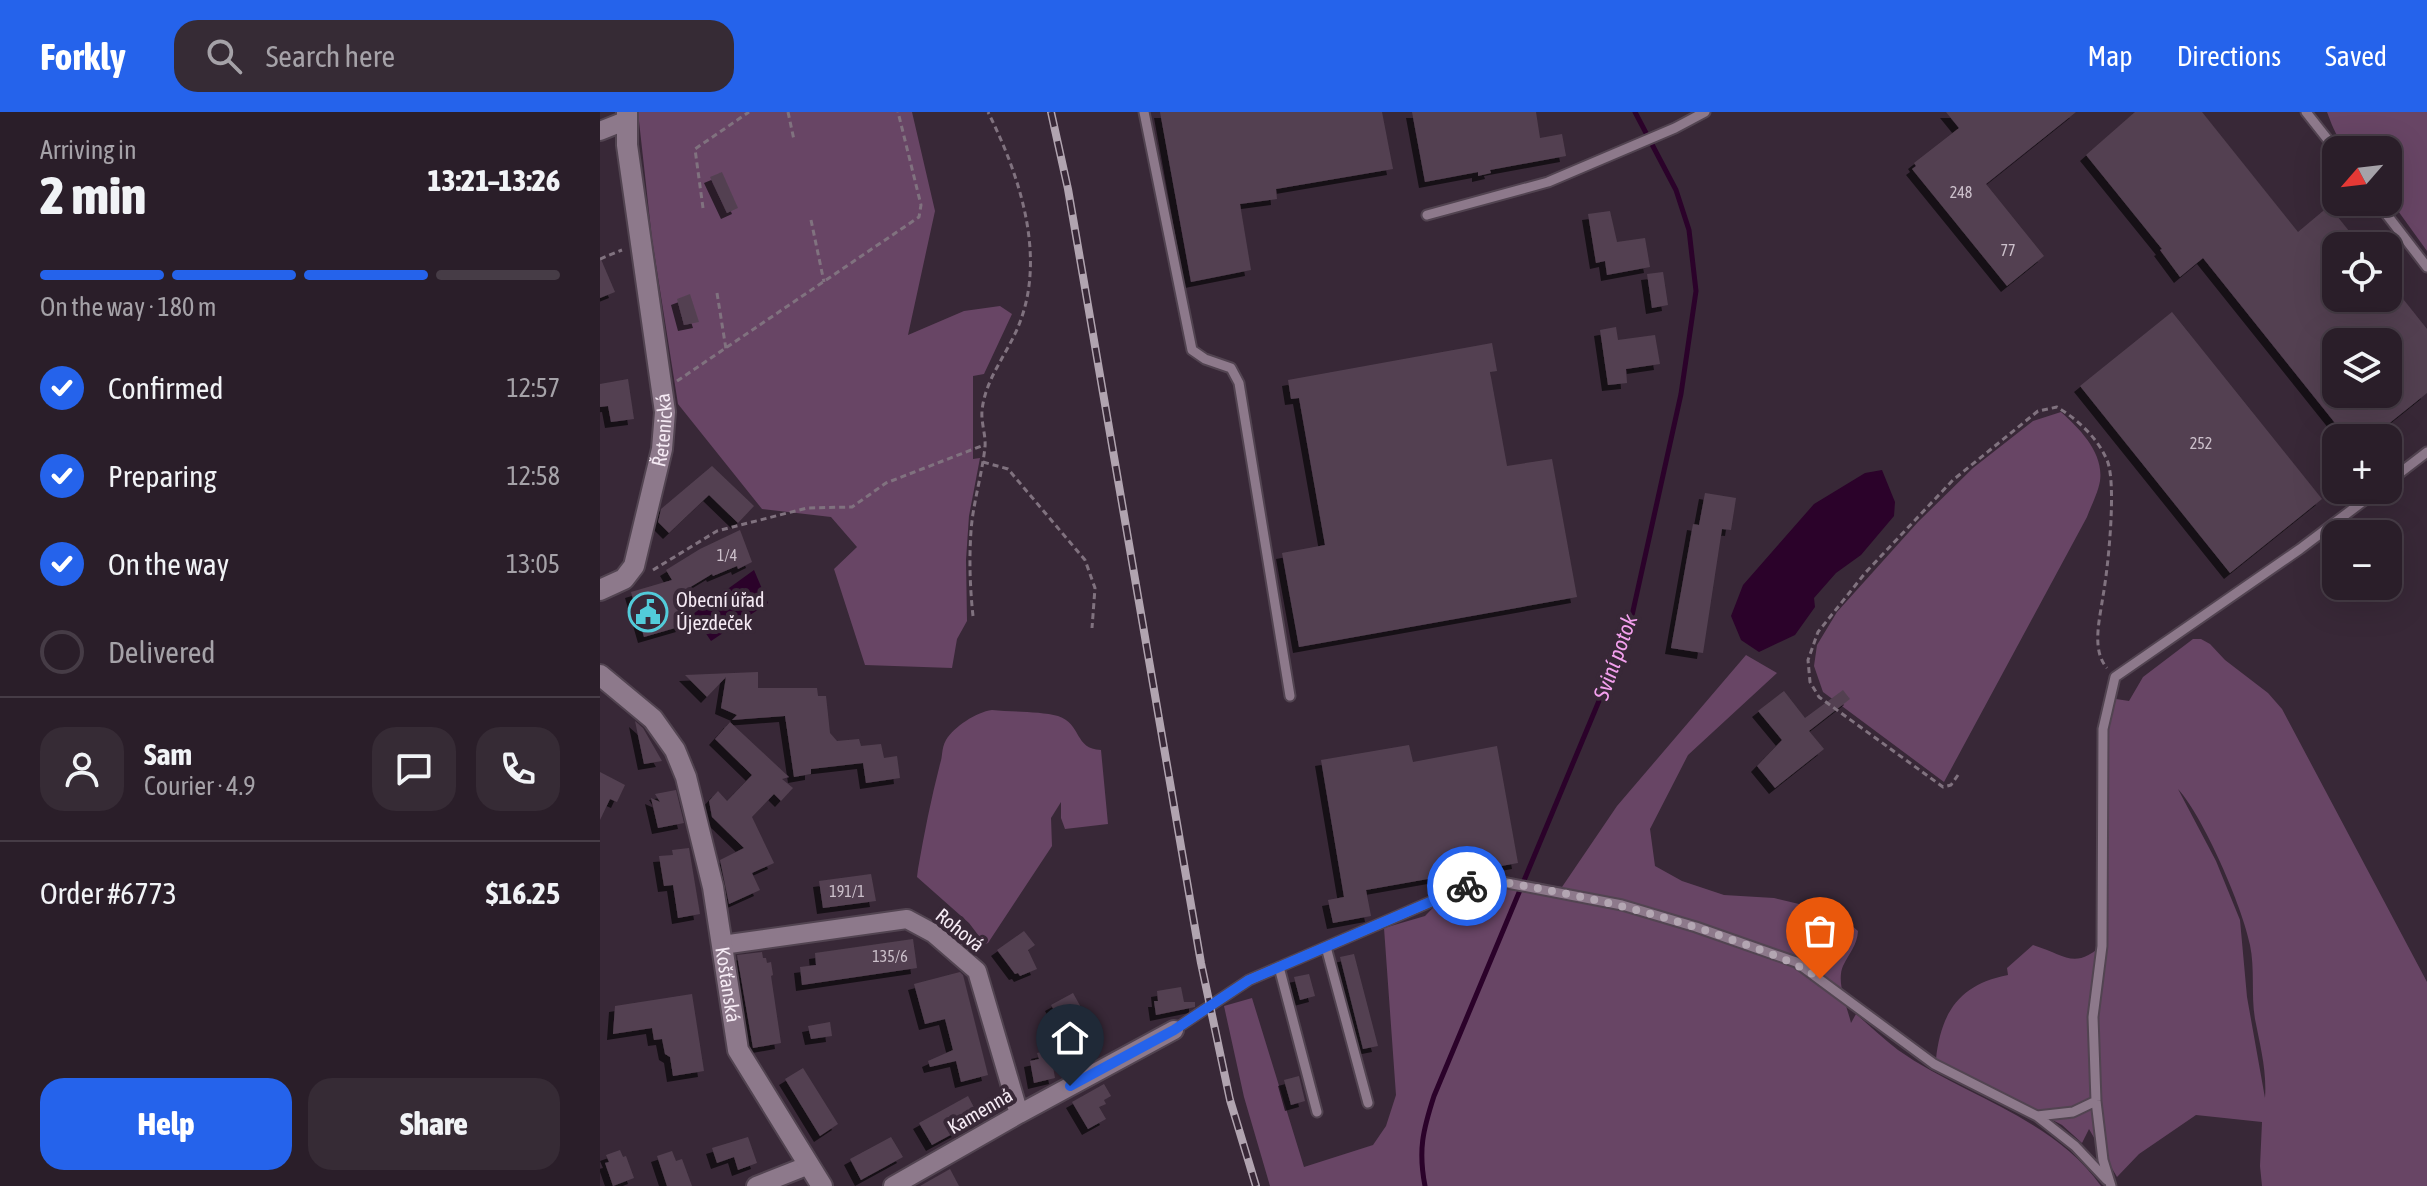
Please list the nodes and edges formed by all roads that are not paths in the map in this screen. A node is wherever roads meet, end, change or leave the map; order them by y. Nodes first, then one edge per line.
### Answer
1 (1144, 112) edge
2 (1705, 112) edge
3 (2306, 112) edge
4 (626, 116) edge
5 (600, 131) edge
6 (2325, 136) edge
7 (1427, 215) dead end
8 (2388, 216) edge
9 (2427, 267) edge
10 (2427, 452) edge
11 (2402, 471) edge
12 (2359, 504) edge
13 (600, 590) edge
14 (600, 675) edge
15 (1290, 696) dead end
16 (722, 945) junction
17 (1326, 947) junction
18 (1279, 967) junction
19 (1174, 1030) joint
20 (2096, 1101) junction
21 (1368, 1103) dead end
22 (1317, 1112) dead end
23 (1019, 1114) junction
24 (2037, 1116) junction
25 (809, 1165) junction
26 (2110, 1184) edge
27 (756, 1186) edge
28 (822, 1186) edge
29 (893, 1186) edge

1 - 15 lane
2 - 7 lane
3 - 6 lane
4 - 5 street, Řetenická
4 - 13 street, Řetenická
8 - 9 lane
10 - 11 lane
12 - 20 lane
14 - 16 street, Košťanská
16 - 23 street, Rohová
16 - 25 street, Košťanská
17 - 18 lane
17 - 21 lane
17 - 24 lane
18 - 19 lane
18 - 22 lane
19 - 23 street, Kamenná
20 - 24 lane
20 - 26 lane
23 - 29 street, Kamenná
24 - 26 lane
25 - 27 street
25 - 28 street, Košťanská

